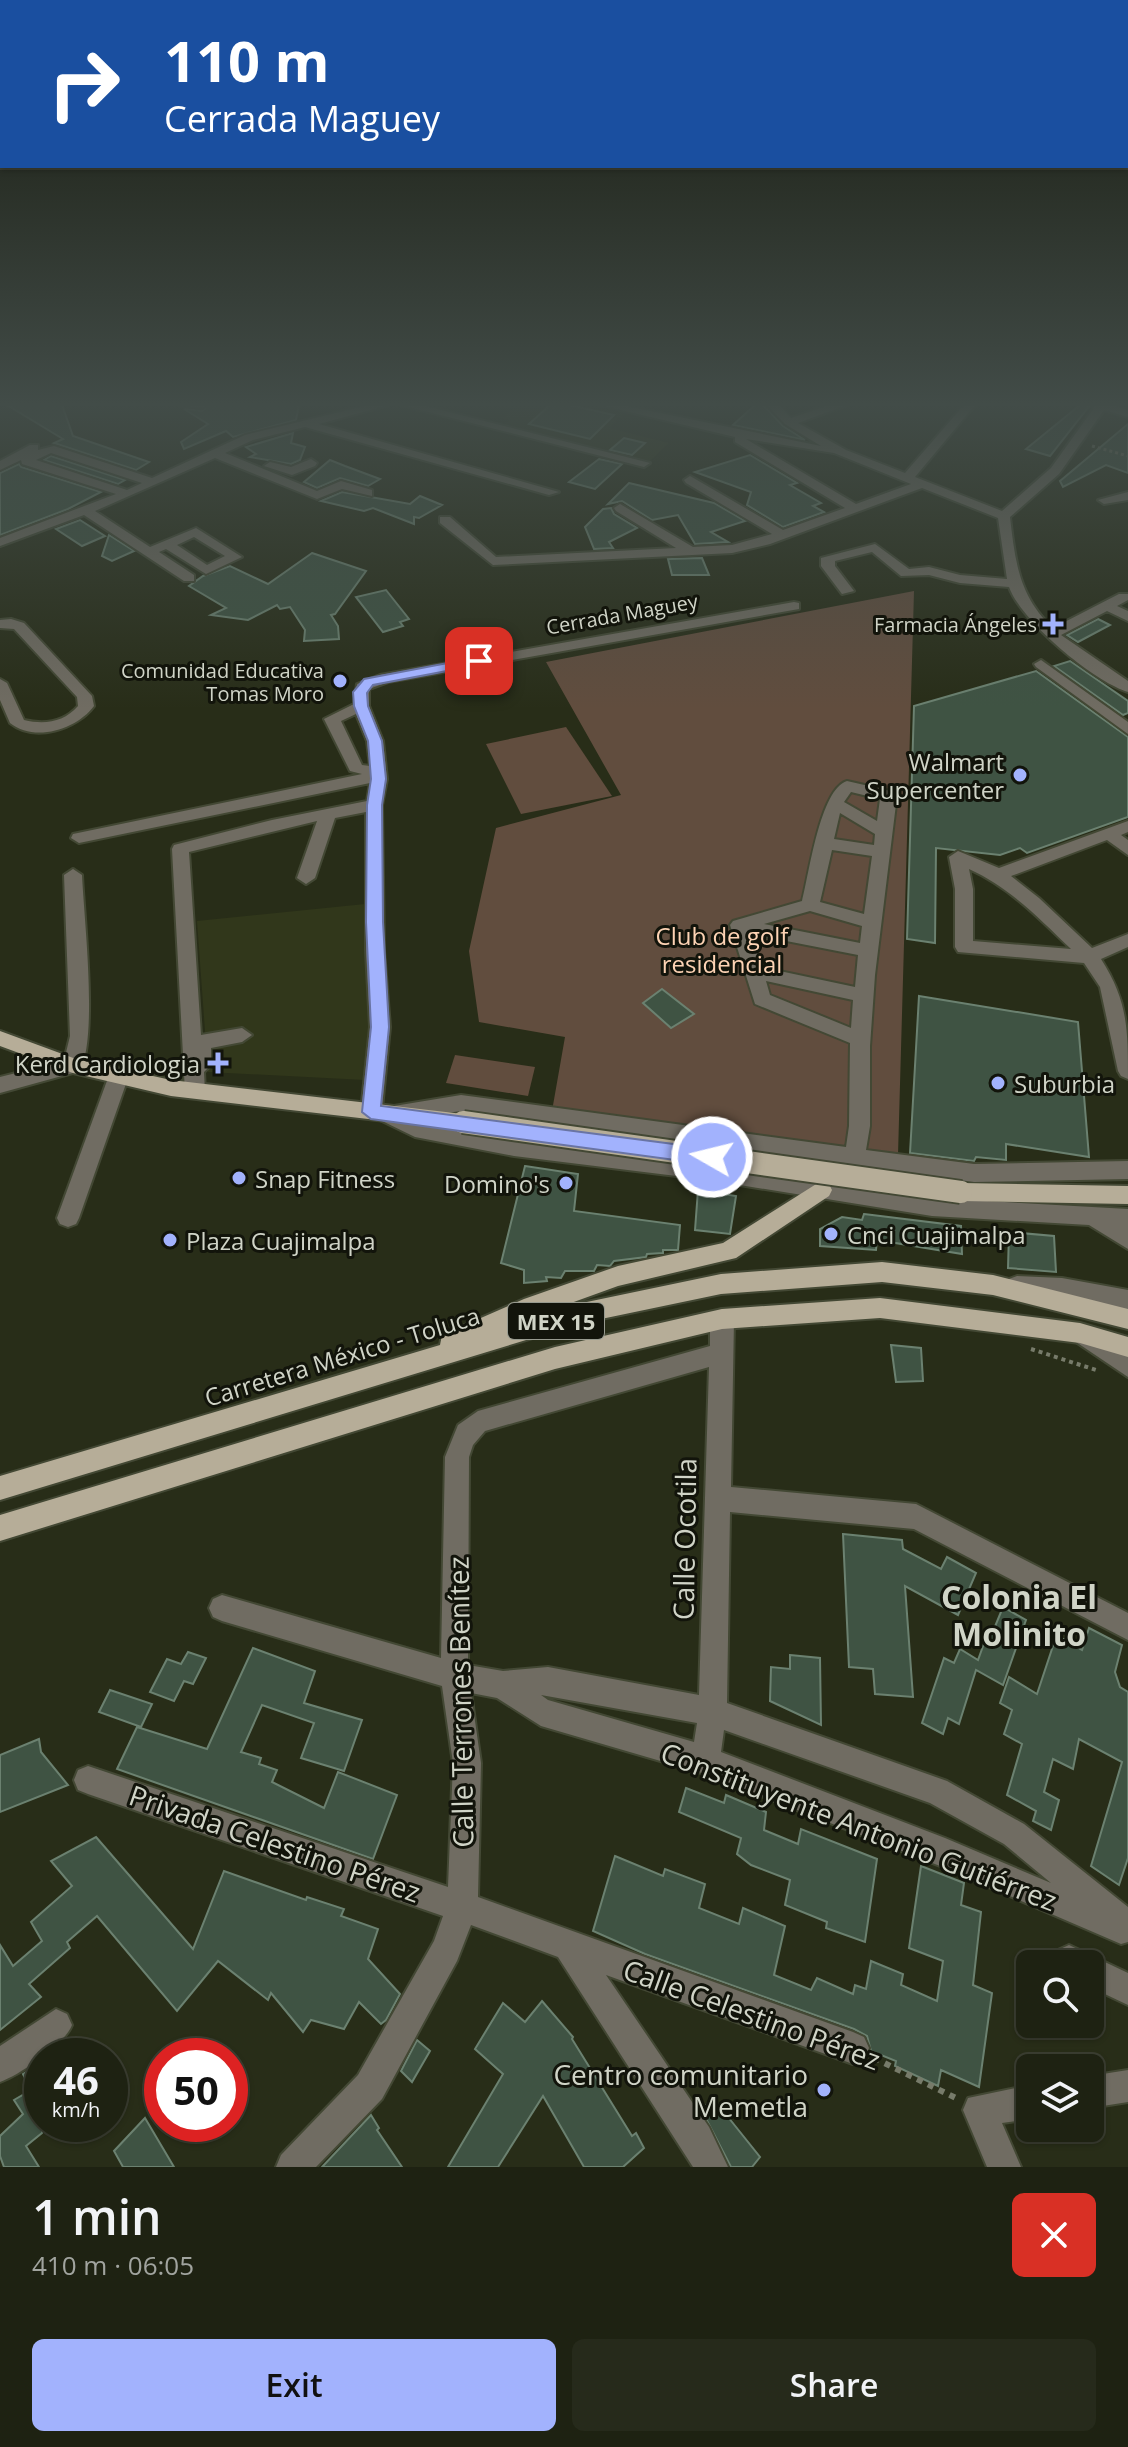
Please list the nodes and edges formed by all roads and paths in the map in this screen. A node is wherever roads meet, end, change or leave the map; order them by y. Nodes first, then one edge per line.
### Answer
1 (99, 506) edge
2 (734, 506) edge
3 (852, 506) edge
4 (860, 506) edge
5 (980, 506) edge
6 (1015, 506) edge
7 (620, 508) dead end
8 (855, 508) junction
9 (87, 511) junction
10 (1004, 516) junction
11 (445, 520) dead end
12 (782, 535) junction
13 (0, 542) edge
14 (167, 544) dead end
15 (149, 552) junction
16 (692, 552) junction
17 (189, 578) dead end
18 (1017, 584) junction
19 (847, 591) dead end
20 (1124, 597) dead end
21 (794, 606) dead end
22 (1107, 606) junction
23 (1128, 617) edge
24 (0, 624) edge
25 (1053, 633) junction
26 (1041, 664) dead end
27 (1128, 673) edge
28 (1107, 674) junction
29 (0, 683) edge
30 (1128, 688) edge
31 (361, 706) junction
32 (6, 716) edge
33 (1128, 729) edge
34 (378, 775) junction
35 (834, 803) junction
36 (374, 805) junction
37 (327, 816) junction
38 (1128, 826) edge
39 (884, 832) junction
40 (1109, 833) junction
41 (79, 838) dead end
42 (824, 843) junction
43 (1128, 849) edge
44 (882, 852) junction
45 (73, 875) dead end
46 (998, 875) junction
47 (306, 878) dead end
48 (810, 905) junction
49 (873, 923) junction
50 (739, 925) junction
51 (1128, 940) edge
52 (870, 951) junction
53 (1090, 957) junction
54 (753, 972) junction
55 (865, 996) junction
56 (242, 1035) dead end
57 (0, 1038) edge
58 (859, 1039) junction
59 (73, 1066) junction
60 (1128, 1071) edge
61 (118, 1078) junction
62 (0, 1085) edge
63 (200, 1093) junction
64 (378, 1114) junction
65 (854, 1157) junction
66 (1128, 1170) edge
67 (821, 1190) junction
68 (1128, 1195) edge
69 (68, 1218) dead end
70 (1128, 1218) edge
71 (1097, 1219) junction
72 (1128, 1240) edge
73 (993, 1285) junction
74 (1128, 1300) edge
75 (722, 1319) junction
76 (1128, 1319) edge
77 (1080, 1333) junction
78 (1128, 1347) edge
79 (721, 1353) junction
80 (1128, 1366) edge
81 (366, 1378) junction
82 (0, 1488) edge
83 (717, 1498) junction
84 (0, 1528) edge
85 (222, 1608) dead end
86 (1128, 1627) edge
87 (454, 1676) junction
88 (503, 1685) junction
89 (713, 1712) junction
90 (705, 1760) junction
91 (88, 1780) dead end
92 (462, 1907) junction
93 (1128, 1930) edge
94 (569, 1947) junction
95 (1104, 1977) edge
96 (1128, 1989) edge
97 (56, 2025) dead end
98 (853, 2048) joint
99 (0, 2066) edge
100 (1128, 2086) edge
101 (1104, 2090) edge
102 (1016, 2104) edge
103 (980, 2110) junction
104 (293, 2167) edge
105 (711, 2167) edge
106 (1004, 2167) edge

1 - 9 street
2 - 12 street
3 - 8 street
4 - 8 street
5 - 10 street
6 - 10 street
7 - 16 street
8 - 12 street
9 - 13 street
9 - 15 street
10 - 18 street
11 - 16 street
12 - 16 street
14 - 15 street
15 - 17 street
18 - 19 street
18 - 25 street
20 - 22 street
21 - 31 street, Cerrada Maguey
22 - 23 street
22 - 25 street
24 - 32 street
25 - 28 street
26 - 33 street
27 - 28 street
28 - 30 street
29 - 32 street
31 - 34 street
31 - 34 street
34 - 36 street
34 - 41 street
35 - 39 street
35 - 39 street
35 - 42 street
36 - 37 street
36 - 64 street
37 - 47 street
37 - 63 street
38 - 40 street
39 - 44 street
40 - 43 street
40 - 46 street
42 - 44 street
42 - 48 street
44 - 49 street
45 - 59 street
46 - 53 street
46 - 53 street
48 - 49 street
48 - 50 street
49 - 52 street
50 - 52 street
50 - 54 street
51 - 53 street
52 - 55 street
53 - 60 street
54 - 55 street
54 - 58 street
55 - 58 street
56 - 63 street
57 - 59 main road
58 - 65 street
59 - 61 main road
59 - 62 street
61 - 63 main road
61 - 69 street
63 - 64 main road
64 - 65 street
64 - 67 street
64 - 68 main road, bridge
65 - 66 street
65 - 67 street
67 - 71 street
67 - 81 main road
70 - 71 street
71 - 72 street
73 - 74 street
73 - 76 main road, Carretera México - Toluca / MEX 15
73 - 81 main road, Carretera México - Toluca / MEX 15
75 - 77 main road, MEX 15
75 - 79 street, Calle Ocotila
75 - 84 main road, MEX 15
77 - 78 main road, MEX 15
77 - 80 street
79 - 83 street, Calle Ocotila
79 - 87 street, Calle Terrones Benítez
81 - 82 main road, Carretera México - Toluca / MEX 15
83 - 86 street
83 - 89 street, Calle Ocotila
85 - 87 street, Constituyente Antonio Gutiérrez
87 - 88 street, Constituyente Antonio Gutiérrez
87 - 92 street, Calle Terrones Benítez
88 - 89 street, Constituyente Antonio Gutiérrez
88 - 90 street, Constituyente Antonio Gutiérrez
89 - 90 street, Calle Ocotila
89 - 93 street, Constituyente Antonio Gutiérrez
90 - 93 street, Constituyente Antonio Gutiérrez
91 - 92 street, Privada Celestino Pérez
92 - 94 street, Calle Celestino Pérez
92 - 104 street, Calle Terrones Benítez
94 - 98 street, Calle Celestino Pérez
94 - 105 street
95 - 96 street
97 - 99 street
98 - 103 path, Calle Celestino Pérez
100 - 101 street
102 - 103 street
103 - 106 street

